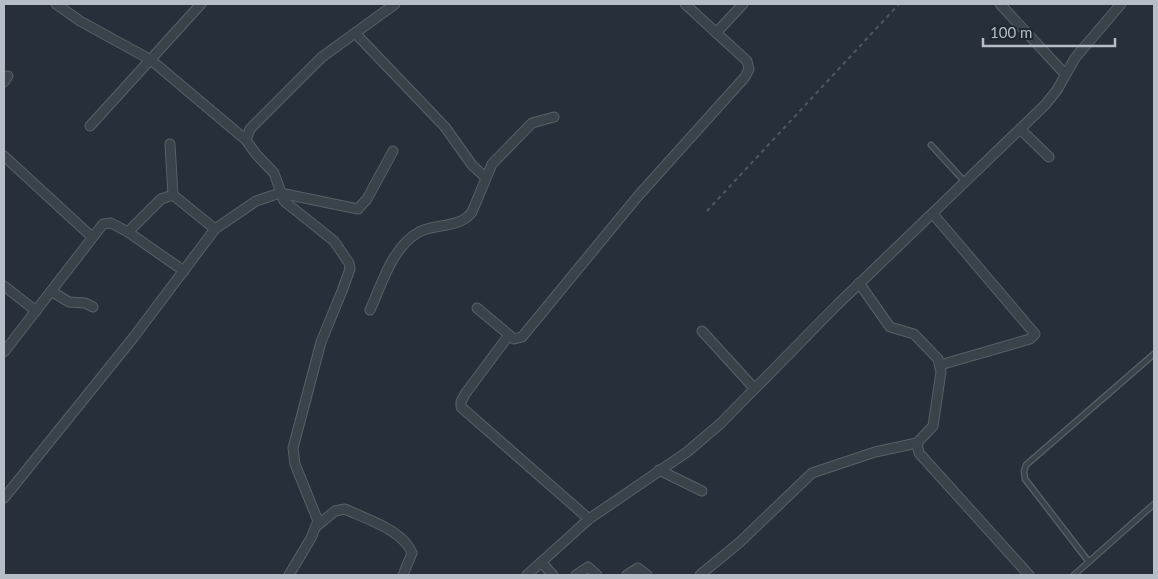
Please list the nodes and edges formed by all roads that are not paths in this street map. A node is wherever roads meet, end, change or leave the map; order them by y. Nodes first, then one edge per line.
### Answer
1 (56, 4) edge
2 (201, 4) edge
3 (396, 4) edge
4 (685, 4) edge
5 (743, 4) edge
6 (1000, 4) edge
7 (1121, 4) edge
8 (355, 33) junction
9 (716, 33) junction
10 (151, 60) junction
11 (1065, 74) junction
12 (554, 117) dead end
13 (90, 126) dead end
14 (1020, 129) junction
15 (246, 140) junction
16 (170, 144) dead end
17 (931, 144) dead end
18 (392, 151) dead end
19 (4, 156) edge
20 (1049, 157) dead end
21 (485, 177) junction
22 (965, 182) junction
23 (280, 193) junction
24 (173, 195) junction
25 (933, 214) junction
26 (215, 230) junction
27 (128, 232) junction
28 (92, 237) junction
29 (184, 271) junction
30 (859, 283) junction
31 (4, 286) edge
32 (51, 291) junction
33 (93, 307) dead end
34 (477, 308) dead end
35 (370, 310) dead end
36 (36, 311) junction
37 (702, 331) dead end
38 (509, 335) junction
39 (4, 352) edge
40 (1154, 354) edge
41 (940, 365) junction
42 (754, 388) junction
43 (917, 443) junction
44 (659, 470) junction
45 (702, 491) dead end
46 (4, 498) edge
47 (1154, 504) edge
48 (589, 519) junction
49 (318, 525) junction
50 (541, 562) junction
51 (1089, 562) junction
52 (289, 575) edge
53 (403, 575) edge
54 (527, 575) edge
55 (553, 575) edge
56 (576, 575) edge
57 (597, 575) edge
58 (626, 575) edge
59 (647, 575) edge
60 (700, 575) edge
61 (1029, 575) edge
62 (1074, 575) edge

1 - 10 street
2 - 10 street
3 - 8 street
4 - 9 street
5 - 9 street
6 - 11 street
7 - 11 street
8 - 15 street
8 - 21 street
9 - 38 street
10 - 13 street
10 - 15 street
11 - 14 street
12 - 21 street
14 - 20 street
14 - 22 street
15 - 23 street
16 - 24 street
17 - 22 lane
18 - 23 street
19 - 28 street
21 - 35 street
22 - 25 street
23 - 26 street
23 - 49 street
24 - 26 street
24 - 27 street
25 - 30 street
25 - 41 street
26 - 29 street
27 - 28 street
27 - 29 street
28 - 32 street
29 - 46 street
30 - 41 street
30 - 42 street
31 - 36 street
32 - 33 street
32 - 36 street
34 - 38 street
36 - 39 street
37 - 42 street
38 - 48 street
40 - 51 lane
41 - 43 street
42 - 44 street
43 - 60 street
43 - 61 street
44 - 45 street
44 - 48 street
47 - 51 lane
48 - 50 street
49 - 52 street
49 - 53 street
50 - 54 street
50 - 55 street
51 - 62 lane
56 - 57 street
58 - 59 street

